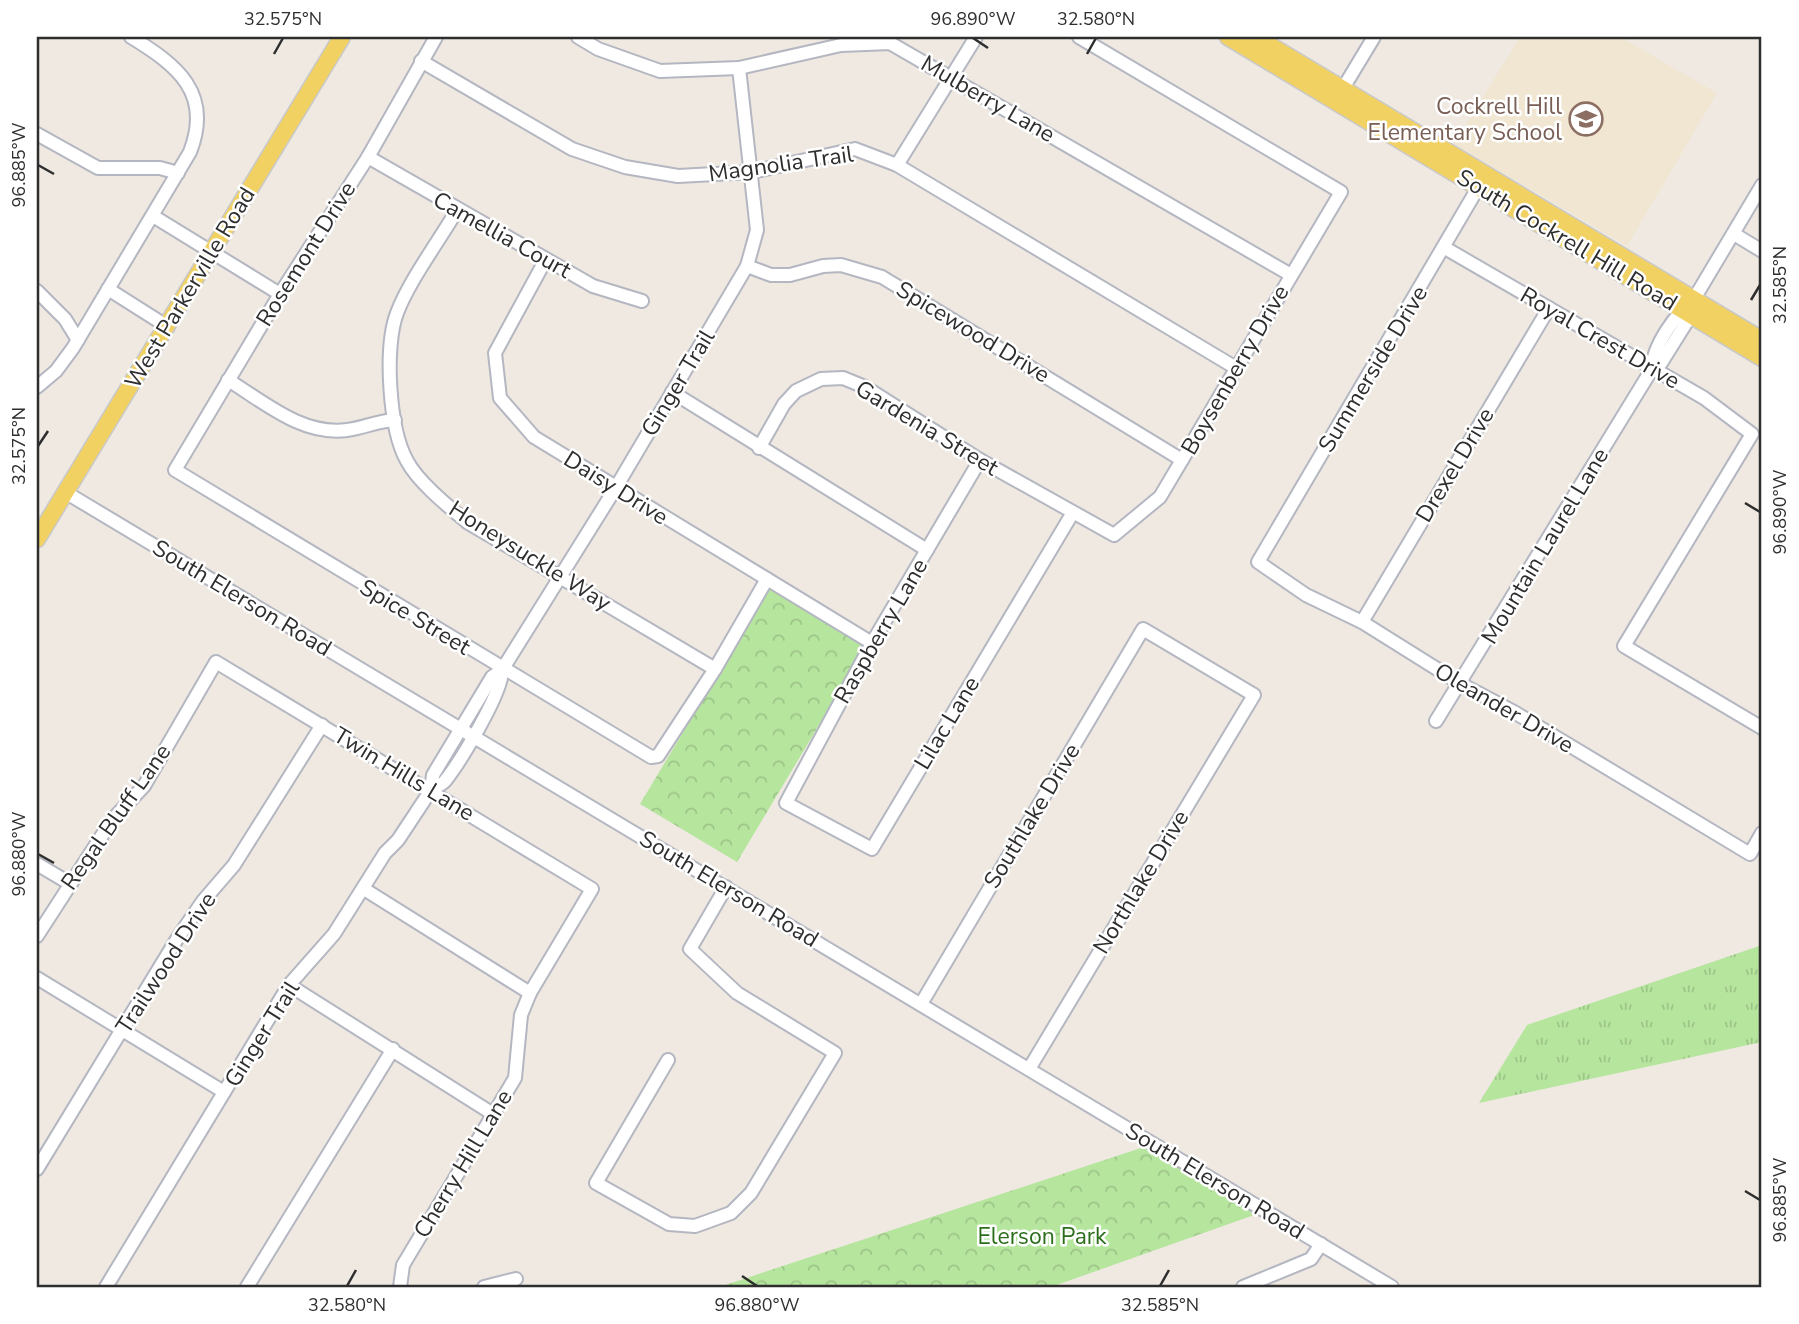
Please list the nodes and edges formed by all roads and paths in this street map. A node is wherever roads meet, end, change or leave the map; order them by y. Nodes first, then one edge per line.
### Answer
1 (131, 37) edge
2 (342, 37) edge
3 (436, 37) edge
4 (578, 37) edge
5 (976, 37) edge
6 (1080, 37) edge
7 (1228, 37) edge
8 (1256, 37) edge
9 (1374, 37) edge
10 (1098, 41) edge
11 (421, 61) junction
12 (739, 68) junction
13 (951, 77) junction
14 (1339, 95) junction
15 (37, 134) edge
16 (368, 157) junction
17 (897, 165) junction
18 (752, 172) junction
19 (178, 173) junction
20 (1482, 181) junction
21 (1762, 185) edge
22 (457, 210) junction
23 (153, 216) junction
24 (1734, 234) junction
25 (1445, 248) junction
26 (1762, 251) edge
27 (213, 253) junction
28 (546, 259) junction
29 (747, 266) junction
30 (1291, 275) junction
31 (108, 289) junction
32 (37, 291) edge
33 (280, 294) junction
34 (642, 301) dead end
35 (1549, 308) junction
36 (1689, 308) junction
37 (168, 327) junction
38 (78, 340) junction
39 (1762, 340) edge
40 (1762, 358) edge
41 (1236, 368) junction
42 (1652, 369) junction
43 (228, 380) junction
44 (37, 387) edge
45 (672, 392) junction
46 (395, 420) junction
47 (759, 448) junction
48 (980, 460) junction
49 (1182, 460) junction
50 (175, 470) joint
51 (615, 489) junction
52 (65, 492) junction
53 (1072, 514) junction
54 (1114, 535) joint
55 (37, 539) edge
56 (927, 550) junction
57 (1258, 562) joint
58 (560, 577) junction
59 (767, 579) junction
60 (1362, 622) junction
61 (1143, 629) joint
62 (872, 643) junction
63 (216, 662) joint
64 (715, 669) junction
65 (502, 670) junction
66 (1461, 684) junction
67 (1436, 722) dead end
68 (322, 725) junction
69 (1762, 728) edge
70 (466, 732) junction
71 (431, 790) junction
72 (786, 803) joint
73 (1762, 833) edge
74 (37, 864) edge
75 (69, 883) junction
76 (726, 887) junction
77 (364, 889) junction
78 (592, 889) joint
79 (37, 936) edge
80 (37, 978) edge
81 (289, 985) junction
82 (530, 993) junction
83 (921, 1004) junction
84 (121, 1030) junction
85 (393, 1049) junction
86 (668, 1060) dead end
87 (1029, 1069) junction
88 (224, 1093) junction
89 (493, 1114) junction
90 (37, 1169) edge
91 (1321, 1244) junction
92 (516, 1279) dead end
93 (106, 1287) edge
94 (247, 1287) edge
95 (400, 1287) edge
96 (484, 1287) edge
97 (1243, 1287) edge
98 (1392, 1287) edge

1 - 19 street
2 - 27 main road, West Parkerville Road
3 - 11 street, Rosemont Drive
4 - 12 street, Mulberry Lane
5 - 13 street
6 - 10 street
7 - 14 main road, South Cockrell Hill Road
8 - 14 main road, South Cockrell Hill Road
9 - 14 street
10 - 30 street, Boysenberry Drive
11 - 16 street, Rosemont Drive
11 - 18 street, Magnolia Trail
12 - 13 street, Mulberry Lane
12 - 18 street, Ginger Trail
13 - 17 street
13 - 30 street, Mulberry Lane
14 - 20 main road, South Cockrell Hill Road
15 - 19 street
16 - 22 street, Camellia Court
16 - 33 street, Rosemont Drive
17 - 18 street, Magnolia Trail
17 - 41 street, Magnolia Trail
18 - 29 street, Ginger Trail
19 - 23 street
20 - 25 street, Summerside Drive
20 - 36 main road, South Cockrell Hill Road
21 - 24 street, Mountain Laurel Lane
22 - 28 street, Camellia Court
22 - 46 street, Honeysuckle Way
23 - 27 street
23 - 31 street
24 - 26 street
24 - 36 street, Mountain Laurel Lane
25 - 35 street, Royal Crest Drive
25 - 57 street, Summerside Drive
27 - 33 street
27 - 37 main road, West Parkerville Road
28 - 34 street, Camellia Court
28 - 51 street, Daisy Drive
29 - 45 street, Ginger Trail
29 - 49 street, Spicewood Drive
30 - 41 street, Boysenberry Drive
31 - 37 street
31 - 38 street
32 - 38 street
33 - 43 street, Rosemont Drive
35 - 42 street, Royal Crest Drive
35 - 60 street, Drexel Drive
36 - 39 main road, South Cockrell Hill Road
36 - 40 main road, South Cockrell Hill Road
36 - 42 street, Mountain Laurel Lane
37 - 52 main road, West Parkerville Road
38 - 44 street
41 - 49 street, Boysenberry Drive
42 - 66 street, Mountain Laurel Lane
42 - 69 street, Royal Crest Drive
43 - 46 street
43 - 50 street, Rosemont Drive
45 - 47 street
45 - 51 street, Ginger Trail
46 - 58 street, Honeysuckle Way
47 - 48 street, Gardenia Street
47 - 56 street
48 - 53 street, Gardenia Street
48 - 56 street, Raspberry Lane
49 - 54 street, Boysenberry Drive
50 - 65 street, Spice Street
51 - 58 street, Ginger Trail
51 - 59 street, Daisy Drive
52 - 55 main road, West Parkerville Road
52 - 70 street, South Elerson Road
53 - 54 street, Gardenia Street
53 - 72 street, Lilac Lane
56 - 62 street, Raspberry Lane
57 - 60 street, Oleander Drive
58 - 64 street, Honeysuckle Way
58 - 65 street, Ginger Trail
59 - 62 street, Daisy Drive
59 - 64 street
60 - 66 street, Oleander Drive
61 - 83 street, Southlake Drive
61 - 87 street, Northlake Drive
62 - 72 street, Raspberry Lane
63 - 68 street, Twin Hills Lane
63 - 75 street, Regal Bluff Lane
64 - 65 street, Spice Street
65 - 70 street, Ginger Trail
66 - 67 street, Mountain Laurel Lane
66 - 73 street, Oleander Drive
68 - 71 street, Twin Hills Lane
68 - 84 street, Trailwood Drive
70 - 71 street, Ginger Trail
70 - 76 street, South Elerson Road
71 - 77 street, Ginger Trail
71 - 78 street, Twin Hills Lane
74 - 75 street
75 - 79 street, Regal Bluff Lane
76 - 83 street, South Elerson Road
76 - 86 street
77 - 81 street, Ginger Trail
77 - 82 street
78 - 82 street, Cherry Hill Lane
80 - 84 street
81 - 85 street
81 - 88 street, Ginger Trail
82 - 89 street, Cherry Hill Lane
83 - 87 street, South Elerson Road
84 - 88 street
84 - 90 street, Trailwood Drive
85 - 89 street
85 - 94 street
87 - 91 street, South Elerson Road
88 - 93 street, Ginger Trail
89 - 95 street, Cherry Hill Lane
91 - 97 street
91 - 98 street, South Elerson Road
92 - 96 street

